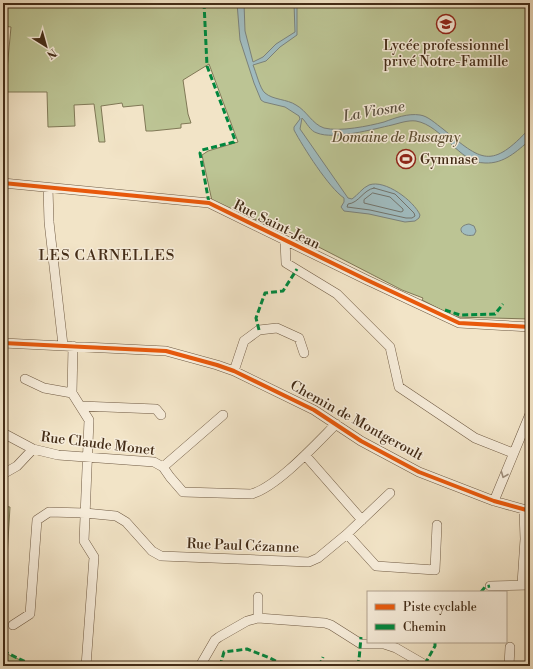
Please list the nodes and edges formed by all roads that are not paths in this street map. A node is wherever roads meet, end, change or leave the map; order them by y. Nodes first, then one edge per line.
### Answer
1 (3, 184) edge
2 (48, 188) junction
3 (285, 240) junction
4 (530, 327) edge
5 (3, 343) edge
6 (63, 345) junction
7 (73, 346) junction
8 (304, 353) dead end
9 (234, 371) junction
10 (25, 379) dead end
11 (72, 393) junction
12 (81, 406) junction
13 (530, 414) edge
14 (161, 415) dead end
15 (223, 415) dead end
16 (336, 424) junction
17 (3, 432) edge
18 (33, 449) junction
19 (513, 453) junction
20 (305, 455) junction
21 (87, 456) junction
22 (163, 467) junction
23 (3, 474) edge
24 (390, 493) dead end
25 (494, 501) junction
26 (527, 511) edge
27 (85, 513) junction
28 (362, 520) junction
29 (437, 526) dead end
30 (347, 534) junction
31 (526, 585) edge
32 (490, 586) dead end
33 (258, 597) dead end
34 (258, 618) junction
35 (13, 625) dead end
36 (397, 645) edge
37 (510, 647) dead end
38 (202, 665) edge
39 (86, 666) edge
40 (427, 666) edge
41 (509, 666) edge

1 - 2 street, Rue Saint-Jean
2 - 3 street, Rue Saint-Jean
2 - 6 street
3 - 4 street, Rue Saint-Jean
3 - 19 street
5 - 6 street, Chemin de Montgeroult
6 - 7 street, Chemin de Montgeroult
7 - 9 street, Chemin de Montgeroult
7 - 11 street
8 - 9 street
9 - 16 street, Chemin de Montgeroult
10 - 11 street
11 - 12 street
12 - 14 street
12 - 21 street
13 - 19 street
15 - 22 street, Rue Claude Monet
16 - 20 street
16 - 25 street, Chemin de Montgeroult
17 - 18 street, Rue Claude Monet
18 - 21 street, Rue Claude Monet
18 - 23 street
19 -> 25 street
20 - 22 street
20 - 28 street
21 - 22 street, Rue Claude Monet
21 - 27 street
24 - 28 street, Rue Paul Cézanne
25 - 26 street, Chemin de Montgeroult
26 - 31 street
27 - 30 street, Rue Paul Cézanne
27 - 35 street, Rue Paul Cézanne
27 - 39 street
28 - 30 street, Rue Paul Cézanne
29 - 30 street
31 - 32 street
33 - 34 street
34 - 36 street
34 - 38 street
36 - 40 street
37 - 41 street

